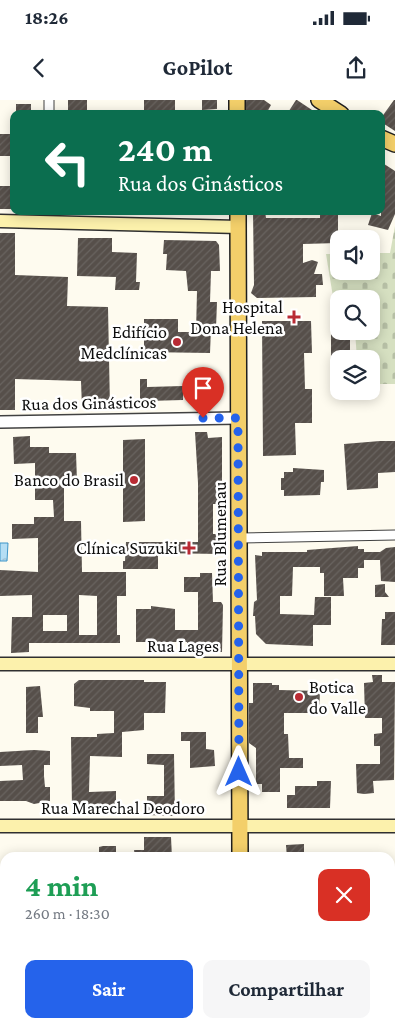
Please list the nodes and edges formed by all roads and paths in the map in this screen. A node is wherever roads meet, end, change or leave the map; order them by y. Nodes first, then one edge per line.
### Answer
1 (319, 100) edge
2 (335, 110) edge
3 (238, 215) edge
4 (46, 217) edge
5 (0, 221) edge
6 (239, 227) junction
7 (238, 418) junction
8 (0, 422) edge
9 (395, 535) edge
10 (239, 538) junction
11 (0, 664) edge
12 (239, 664) junction
13 (395, 664) edge
14 (0, 826) edge
15 (240, 826) junction
16 (395, 826) edge
17 (240, 852) edge

1 - 2 main road
3 - 6 main road, Rua Blumenau
4 - 5 main road
4 - 6 main road
6 - 7 main road, Rua Blumenau
7 - 8 street, Rua dos Ginásticos
7 - 10 main road, Rua Blumenau
9 - 10 street
10 - 12 main road, Rua Blumenau
11 - 12 main road, Rua Lages
12 - 13 main road, Rua Lages
12 - 15 main road, Rua Blumenau
14 - 15 main road, Rua Marechal Deodoro
15 - 16 main road, Rua Marechal Deodoro
15 - 17 main road, Rua Blumenau

